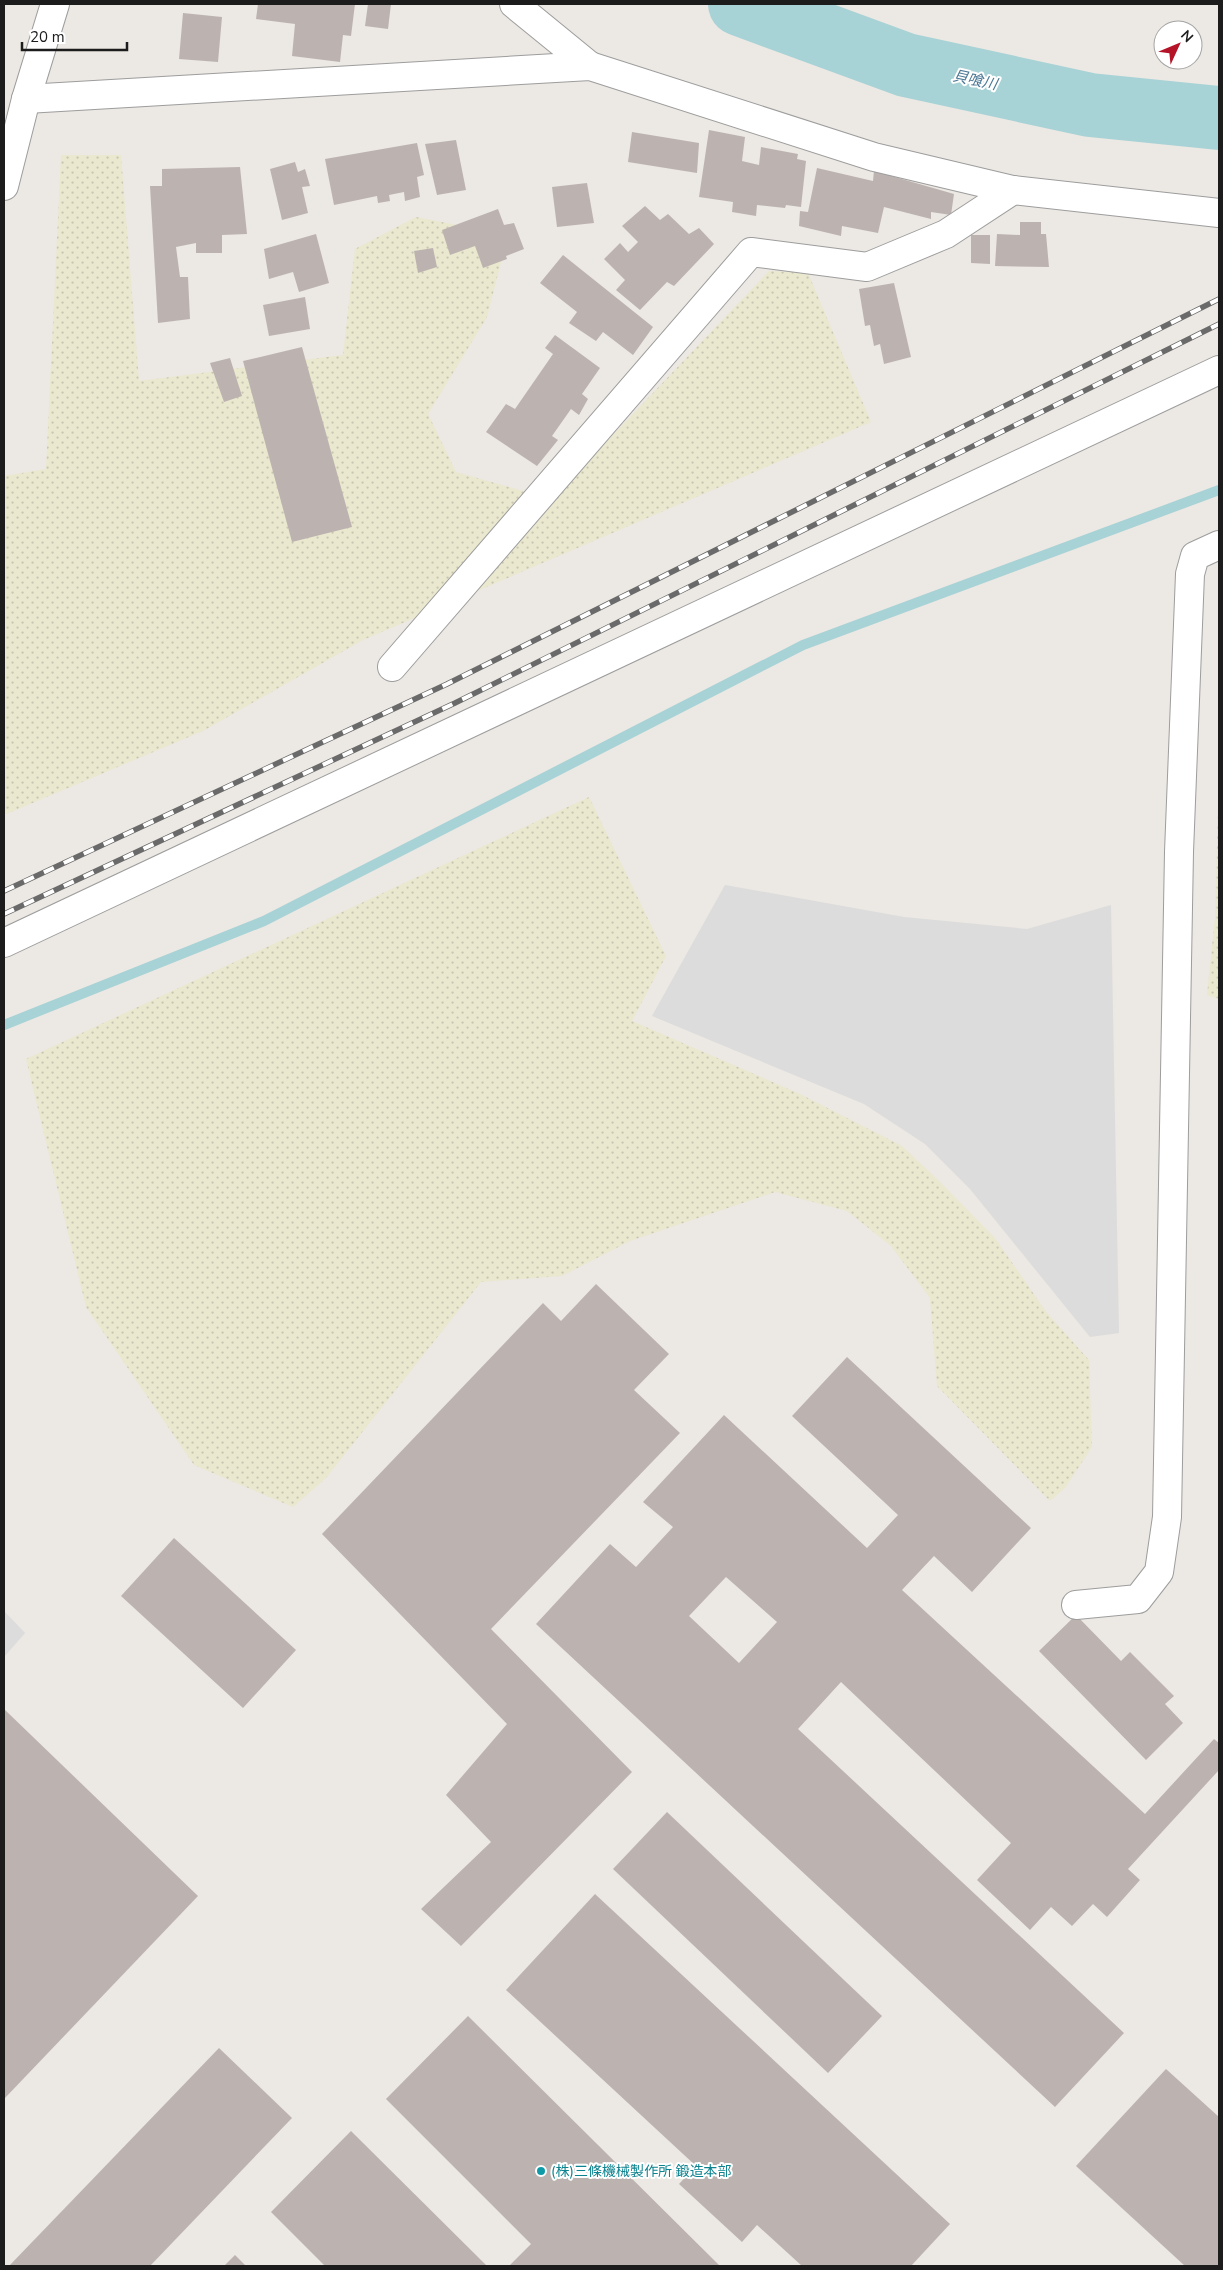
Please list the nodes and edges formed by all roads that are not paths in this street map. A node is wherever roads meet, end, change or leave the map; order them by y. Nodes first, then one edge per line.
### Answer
1 (55, 4) edge
2 (514, 4) edge
3 (590, 66) junction
4 (26, 99) junction
5 (4, 186) edge
6 (1013, 190) junction
7 (1219, 213) edge
8 (1219, 370) edge
9 (1219, 545) edge
10 (392, 667) dead end
11 (4, 943) edge
12 (1076, 1605) dead end

1 - 4 street
2 - 3 street
3 - 4 street
3 - 6 street
4 - 5 street
6 - 7 street
6 - 10 street
8 - 11 street
9 - 12 street

